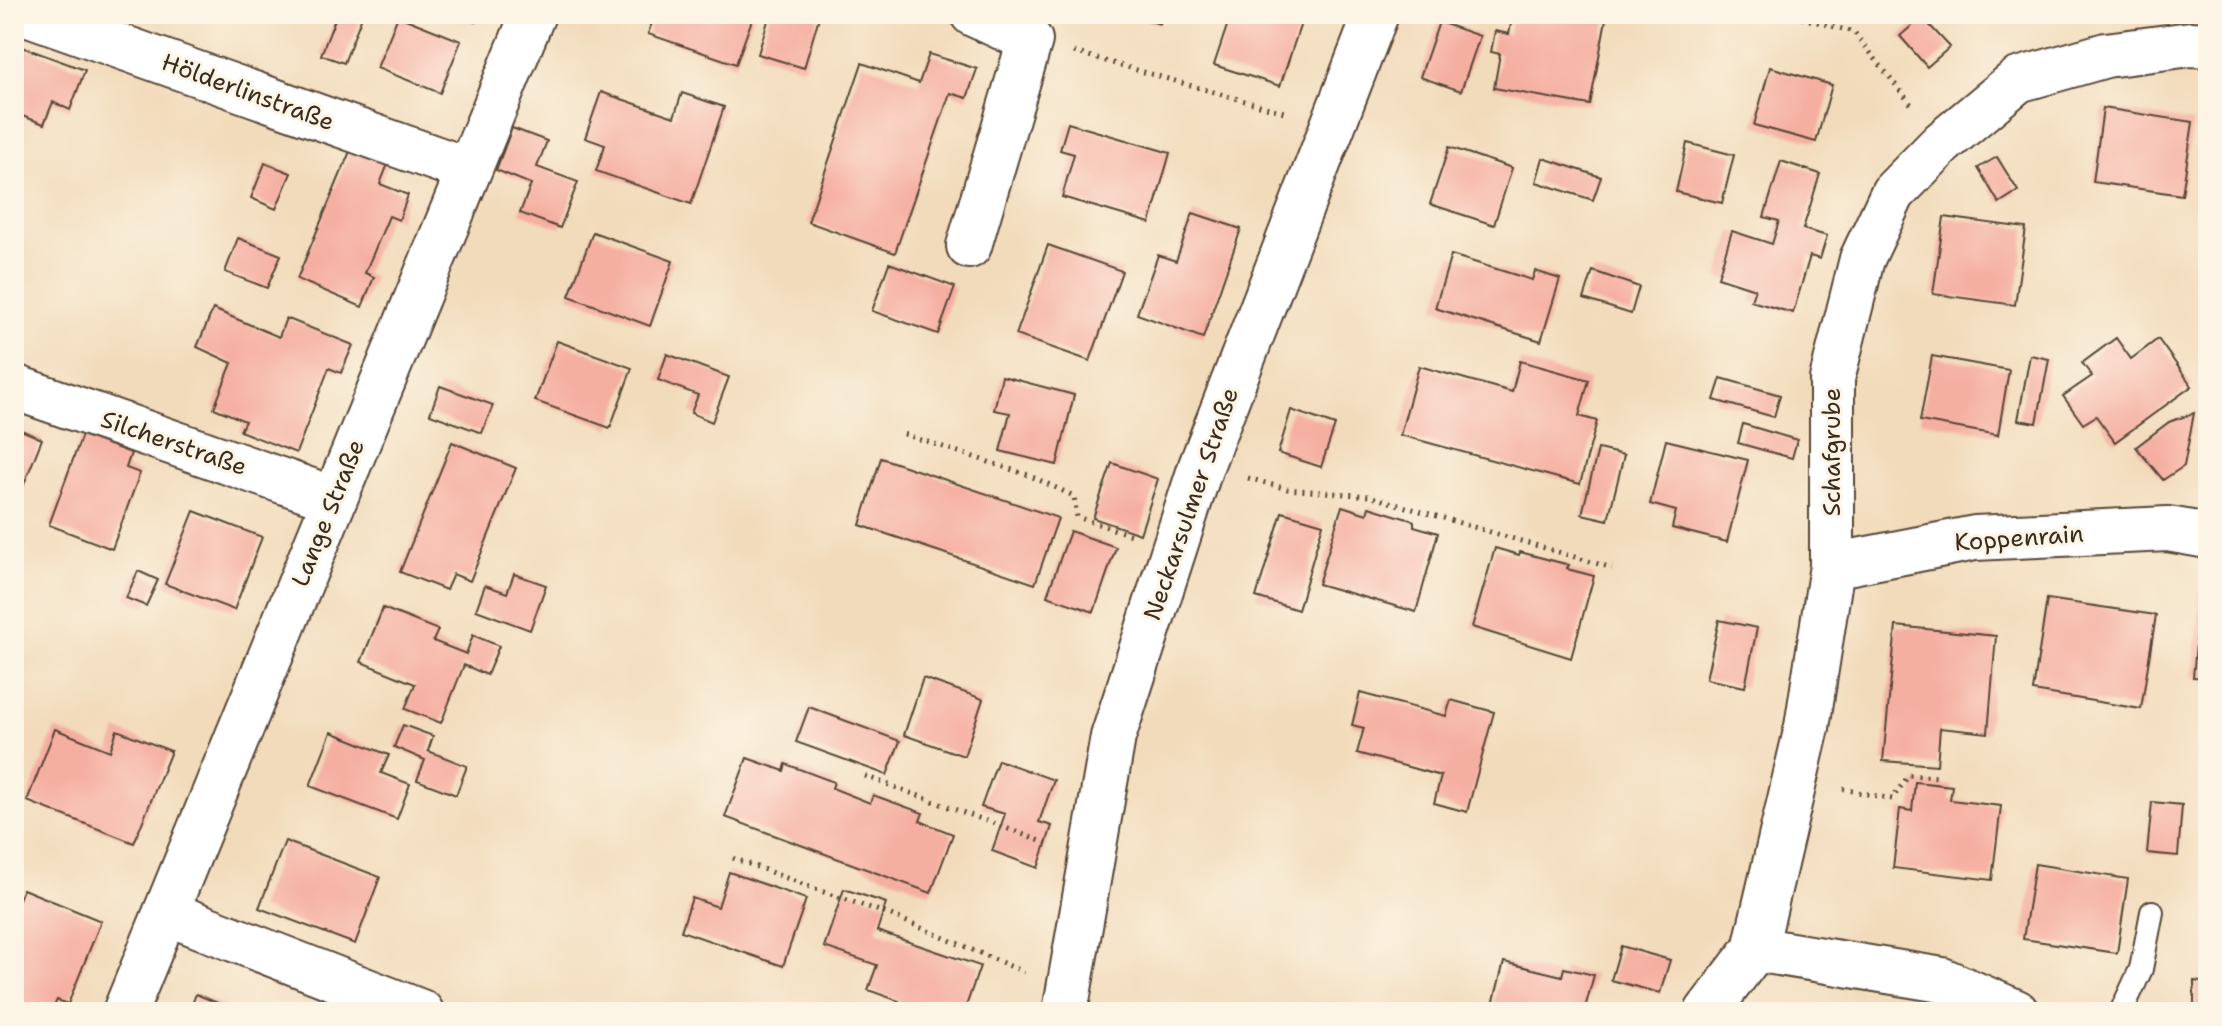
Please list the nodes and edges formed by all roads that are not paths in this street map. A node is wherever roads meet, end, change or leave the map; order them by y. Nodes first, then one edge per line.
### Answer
1 (29, 14) edge
2 (533, 14) edge
3 (973, 14) edge
4 (1376, 14) edge
5 (2208, 45) edge
6 (468, 170) junction
7 (969, 246) dead end
8 (14, 387) edge
9 (334, 499) junction
10 (2208, 536) edge
11 (1832, 566) junction
12 (2152, 912) dead end
13 (167, 913) junction
14 (1755, 949) junction
15 (1067, 1002) edge
16 (125, 1012) edge
17 (421, 1012) edge
18 (1707, 1012) edge
19 (2016, 1012) edge
20 (2121, 1012) edge

1 - 6 street, Hölderlinstraße
2 - 6 street, Lange Straße
3 - 7 street
4 - 15 street, Neckarsulmer Straße
5 - 11 street, Schafgrube
6 - 9 street, Lange Straße
8 - 9 street, Silcherstraße
9 - 13 street, Lange Straße
10 - 11 street, Koppenrain
11 - 14 street, Schafgrube
12 - 20 lane
13 - 16 street, Lange Straße
13 - 17 street
14 - 18 street, Schafgrube
14 - 19 street

